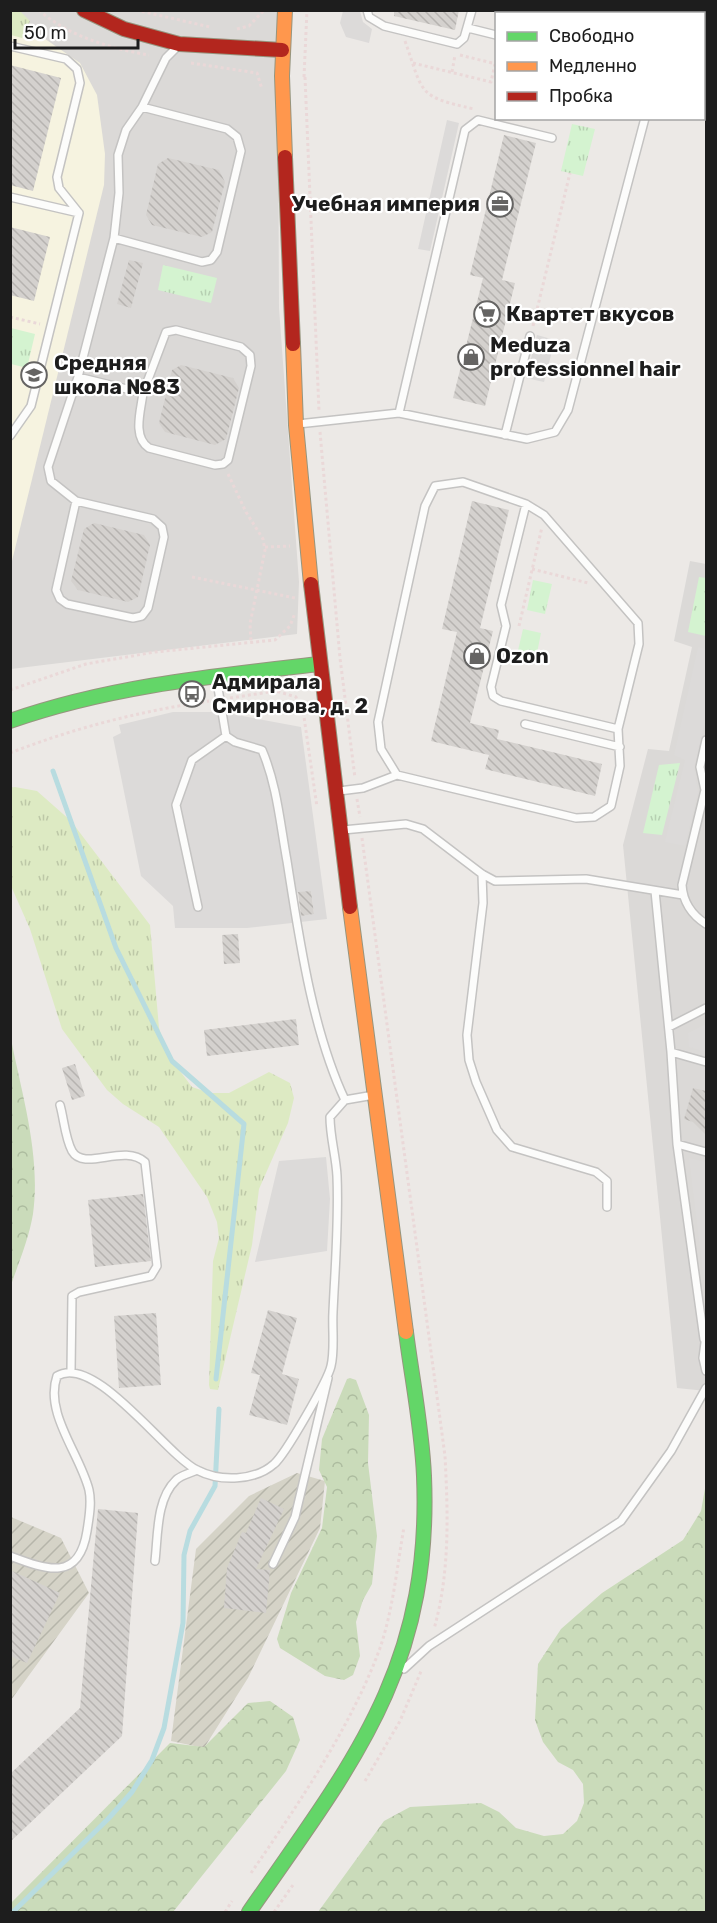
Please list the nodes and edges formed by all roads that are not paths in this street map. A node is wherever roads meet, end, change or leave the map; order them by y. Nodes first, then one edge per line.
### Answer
1 (84, 10) edge
2 (285, 10) edge
3 (367, 10) edge
4 (472, 10) edge
5 (468, 28) junction
6 (495, 35) edge
7 (179, 44) junction
8 (10, 46) edge
9 (282, 50) junction
10 (142, 107) junction
11 (644, 120) edge
12 (552, 138) dead end
13 (10, 197) edge
14 (79, 213) junction
15 (114, 238) junction
16 (530, 336) road end
17 (78, 377) junction
18 (143, 393) junction
19 (399, 413) junction
20 (296, 424) junction
21 (505, 435) junction
22 (10, 436) edge
23 (76, 501) junction
24 (526, 504) junction
25 (319, 664) junction
26 (216, 676) junction
27 (10, 720) edge
28 (525, 724) dead end
29 (618, 729) junction
30 (226, 735) junction
31 (706, 740) edge
32 (620, 747) junction
33 (397, 775) junction
34 (338, 791) junction
35 (343, 831) junction
36 (482, 874) junction
37 (655, 891) junction
38 (683, 895) junction
39 (198, 907) dead end
40 (706, 924) edge
41 (706, 1008) edge
42 (669, 1027) junction
43 (670, 1052) junction
44 (706, 1062) edge
45 (376, 1094) junction
46 (345, 1100) junction
47 (60, 1105) dead end
48 (677, 1144) junction
49 (706, 1152) edge
50 (607, 1207) dead end
51 (705, 1336) edge
52 (331, 1367) junction
53 (71, 1371) junction
54 (706, 1371) edge
55 (706, 1388) edge
56 (197, 1470) junction
57 (10, 1556) edge
58 (155, 1561) dead end
59 (273, 1564) dead end
60 (394, 1680) junction
61 (249, 1912) edge

1 - 7 main road
2 - 9 main road
3 - 5 lane
4 - 5 lane
5 - 6 lane
7 - 9 main road
7 - 10 lane
8 - 14 lane
9 - 20 main road
10 - 15 lane
10 - 15 lane
11 - 21 lane
12 - 19 lane
13 - 14 lane
14 - 22 lane
15 - 17 lane
16 - 21 lane
17 - 18 lane
17 - 23 lane
18 - 18 lane
19 - 20 lane
19 - 21 lane
20 - 25 main road
23 - 23 lane
24 - 29 lane
24 - 29 lane
24 - 33 lane
25 - 26 main road
25 - 34 main road
26 - 27 main road
26 - 30 lane
28 - 32 lane
29 - 32 lane
30 - 39 lane
30 - 46 lane
31 - 38 lane
32 - 33 lane
33 - 34 lane
34 - 35 main road
35 - 36 lane
35 - 45 main road
36 - 37 lane
36 - 50 lane
37 - 38 lane
37 - 42 lane
38 - 40 lane
41 - 42 lane
42 - 43 lane
43 - 44 lane
43 - 48 lane
45 - 46 lane
45 - 60 main road
46 - 52 lane
47 - 53 lane
48 - 49 lane
48 - 51 lane
51 - 54 lane
52 - 56 lane
52 - 59 lane
53 - 56 lane
53 - 57 lane
55 - 60 lane
56 - 58 lane
60 - 61 main road

